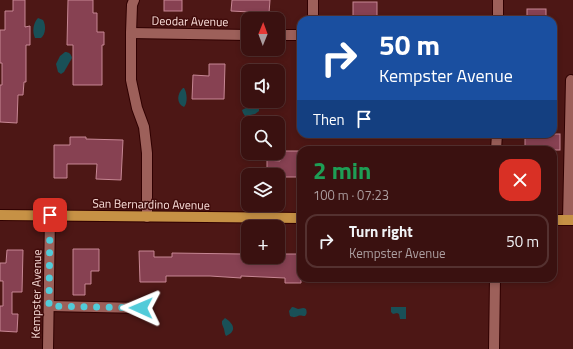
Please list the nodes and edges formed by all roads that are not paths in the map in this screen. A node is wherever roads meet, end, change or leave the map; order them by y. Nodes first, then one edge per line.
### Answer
1 (134, 0) edge
2 (313, 0) edge
3 (498, 0) edge
4 (313, 16) edge
5 (498, 16) edge
6 (131, 33) junction
7 (241, 35) edge
8 (285, 35) edge
9 (297, 35) edge
10 (571, 80) dead end
11 (0, 215) edge
12 (50, 215) junction
13 (146, 217) junction
14 (297, 218) edge
15 (557, 220) edge
16 (571, 220) edge
17 (495, 282) edge
18 (49, 306) junction
19 (141, 308) dead end
20 (48, 349) edge
21 (494, 349) edge

1 - 6 street
2 - 4 street
3 - 5 street
6 - 7 street, Deodar Avenue
6 - 13 street
8 - 9 street
10 - 16 street
11 - 12 main road, San Bernardino Avenue
12 - 13 main road, San Bernardino Avenue
12 - 18 street, Kempster Avenue
13 - 14 main road, San Bernardino Avenue
15 - 16 main road
17 - 21 street
18 - 19 street
18 - 20 street, Kempster Avenue

